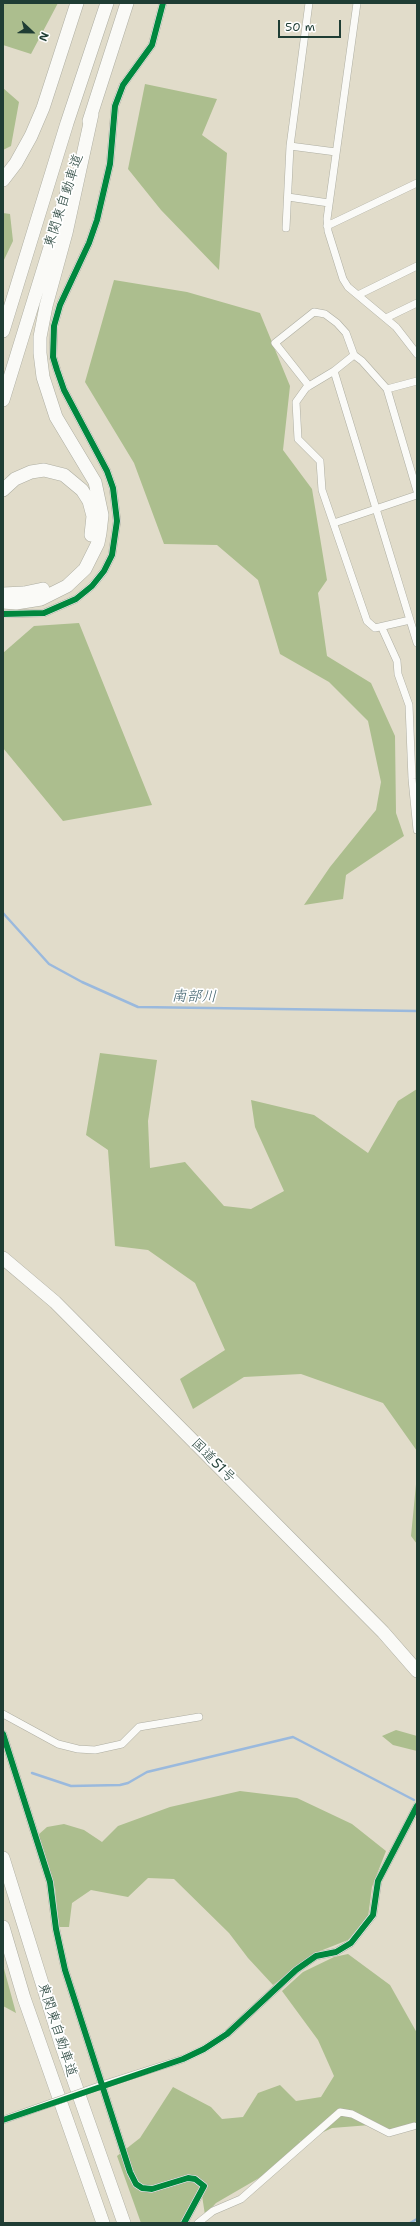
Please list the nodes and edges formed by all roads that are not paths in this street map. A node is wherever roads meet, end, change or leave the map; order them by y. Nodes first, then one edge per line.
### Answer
1 (77, 3) edge
2 (107, 3) edge
3 (127, 3) edge
4 (163, 3) edge
5 (309, 3) edge
6 (357, 3) edge
7 (92, 114) junction
8 (67, 123) junction
9 (290, 146) junction
10 (336, 152) junction
11 (3, 180) edge
12 (417, 183) edge
13 (288, 197) junction
14 (329, 202) junction
15 (327, 226) junction
16 (286, 228) dead end
17 (417, 266) edge
18 (358, 295) junction
19 (3, 301) edge
20 (417, 303) edge
21 (386, 318) junction
22 (3, 331) edge
23 (414, 345) edge
24 (417, 354) edge
25 (354, 355) junction
26 (334, 371) junction
27 (417, 381) edge
28 (309, 386) junction
29 (387, 389) junction
30 (3, 400) edge
31 (3, 490) edge
32 (417, 491) edge
33 (417, 495) edge
34 (376, 510) junction
35 (334, 523) junction
36 (3, 594) edge
37 (3, 602) edge
38 (3, 614) edge
39 (410, 620) junction
40 (382, 628) junction
41 (417, 644) edge
42 (414, 782) edge
43 (417, 830) edge
44 (3, 1258) edge
45 (417, 1671) edge
46 (3, 1714) edge
47 (199, 1717) dead end
48 (3, 1734) edge
49 (417, 1806) edge
50 (3, 1858) edge
51 (3, 1927) edge
52 (102, 2085) junction
53 (3, 2120) edge
54 (414, 2126) dead end
55 (103, 2223) edge
56 (124, 2223) edge
57 (184, 2223) edge
58 (198, 2223) edge

1 - 11 highway
2 - 8 highway, 東関東自動車道
3 - 7 highway, 東関東自動車道
4 - 38 street
5 - 9 street
6 - 10 street
7 - 30 highway, 東関東自動車道
7 - 37 highway
8 - 19 highway
8 - 22 highway, 東関東自動車道
9 - 10 street
9 - 13 street
10 - 14 street
12 - 15 street
13 - 14 street
13 - 16 street
14 - 15 street
15 - 18 street
17 - 18 street
18 - 21 street
20 - 21 street
21 - 23 street
23 - 24 street
25 - 26 street
25 - 28 street
25 - 29 street
26 - 28 street
26 - 34 street
27 - 29 street
28 - 35 street
29 - 32 street
31 - 36 highway
33 - 34 street
34 - 35 street
34 - 39 street
35 - 40 street
39 - 40 street
39 - 41 street
40 - 42 street
42 - 43 street
44 - 45 highway, 国道51号
46 - 47 street
48 - 52 street
49 - 52 street
50 - 56 highway, 東関東自動車道
51 - 55 highway, 東関東自動車道
52 - 53 street, bridge
52 - 57 street
54 - 58 street

